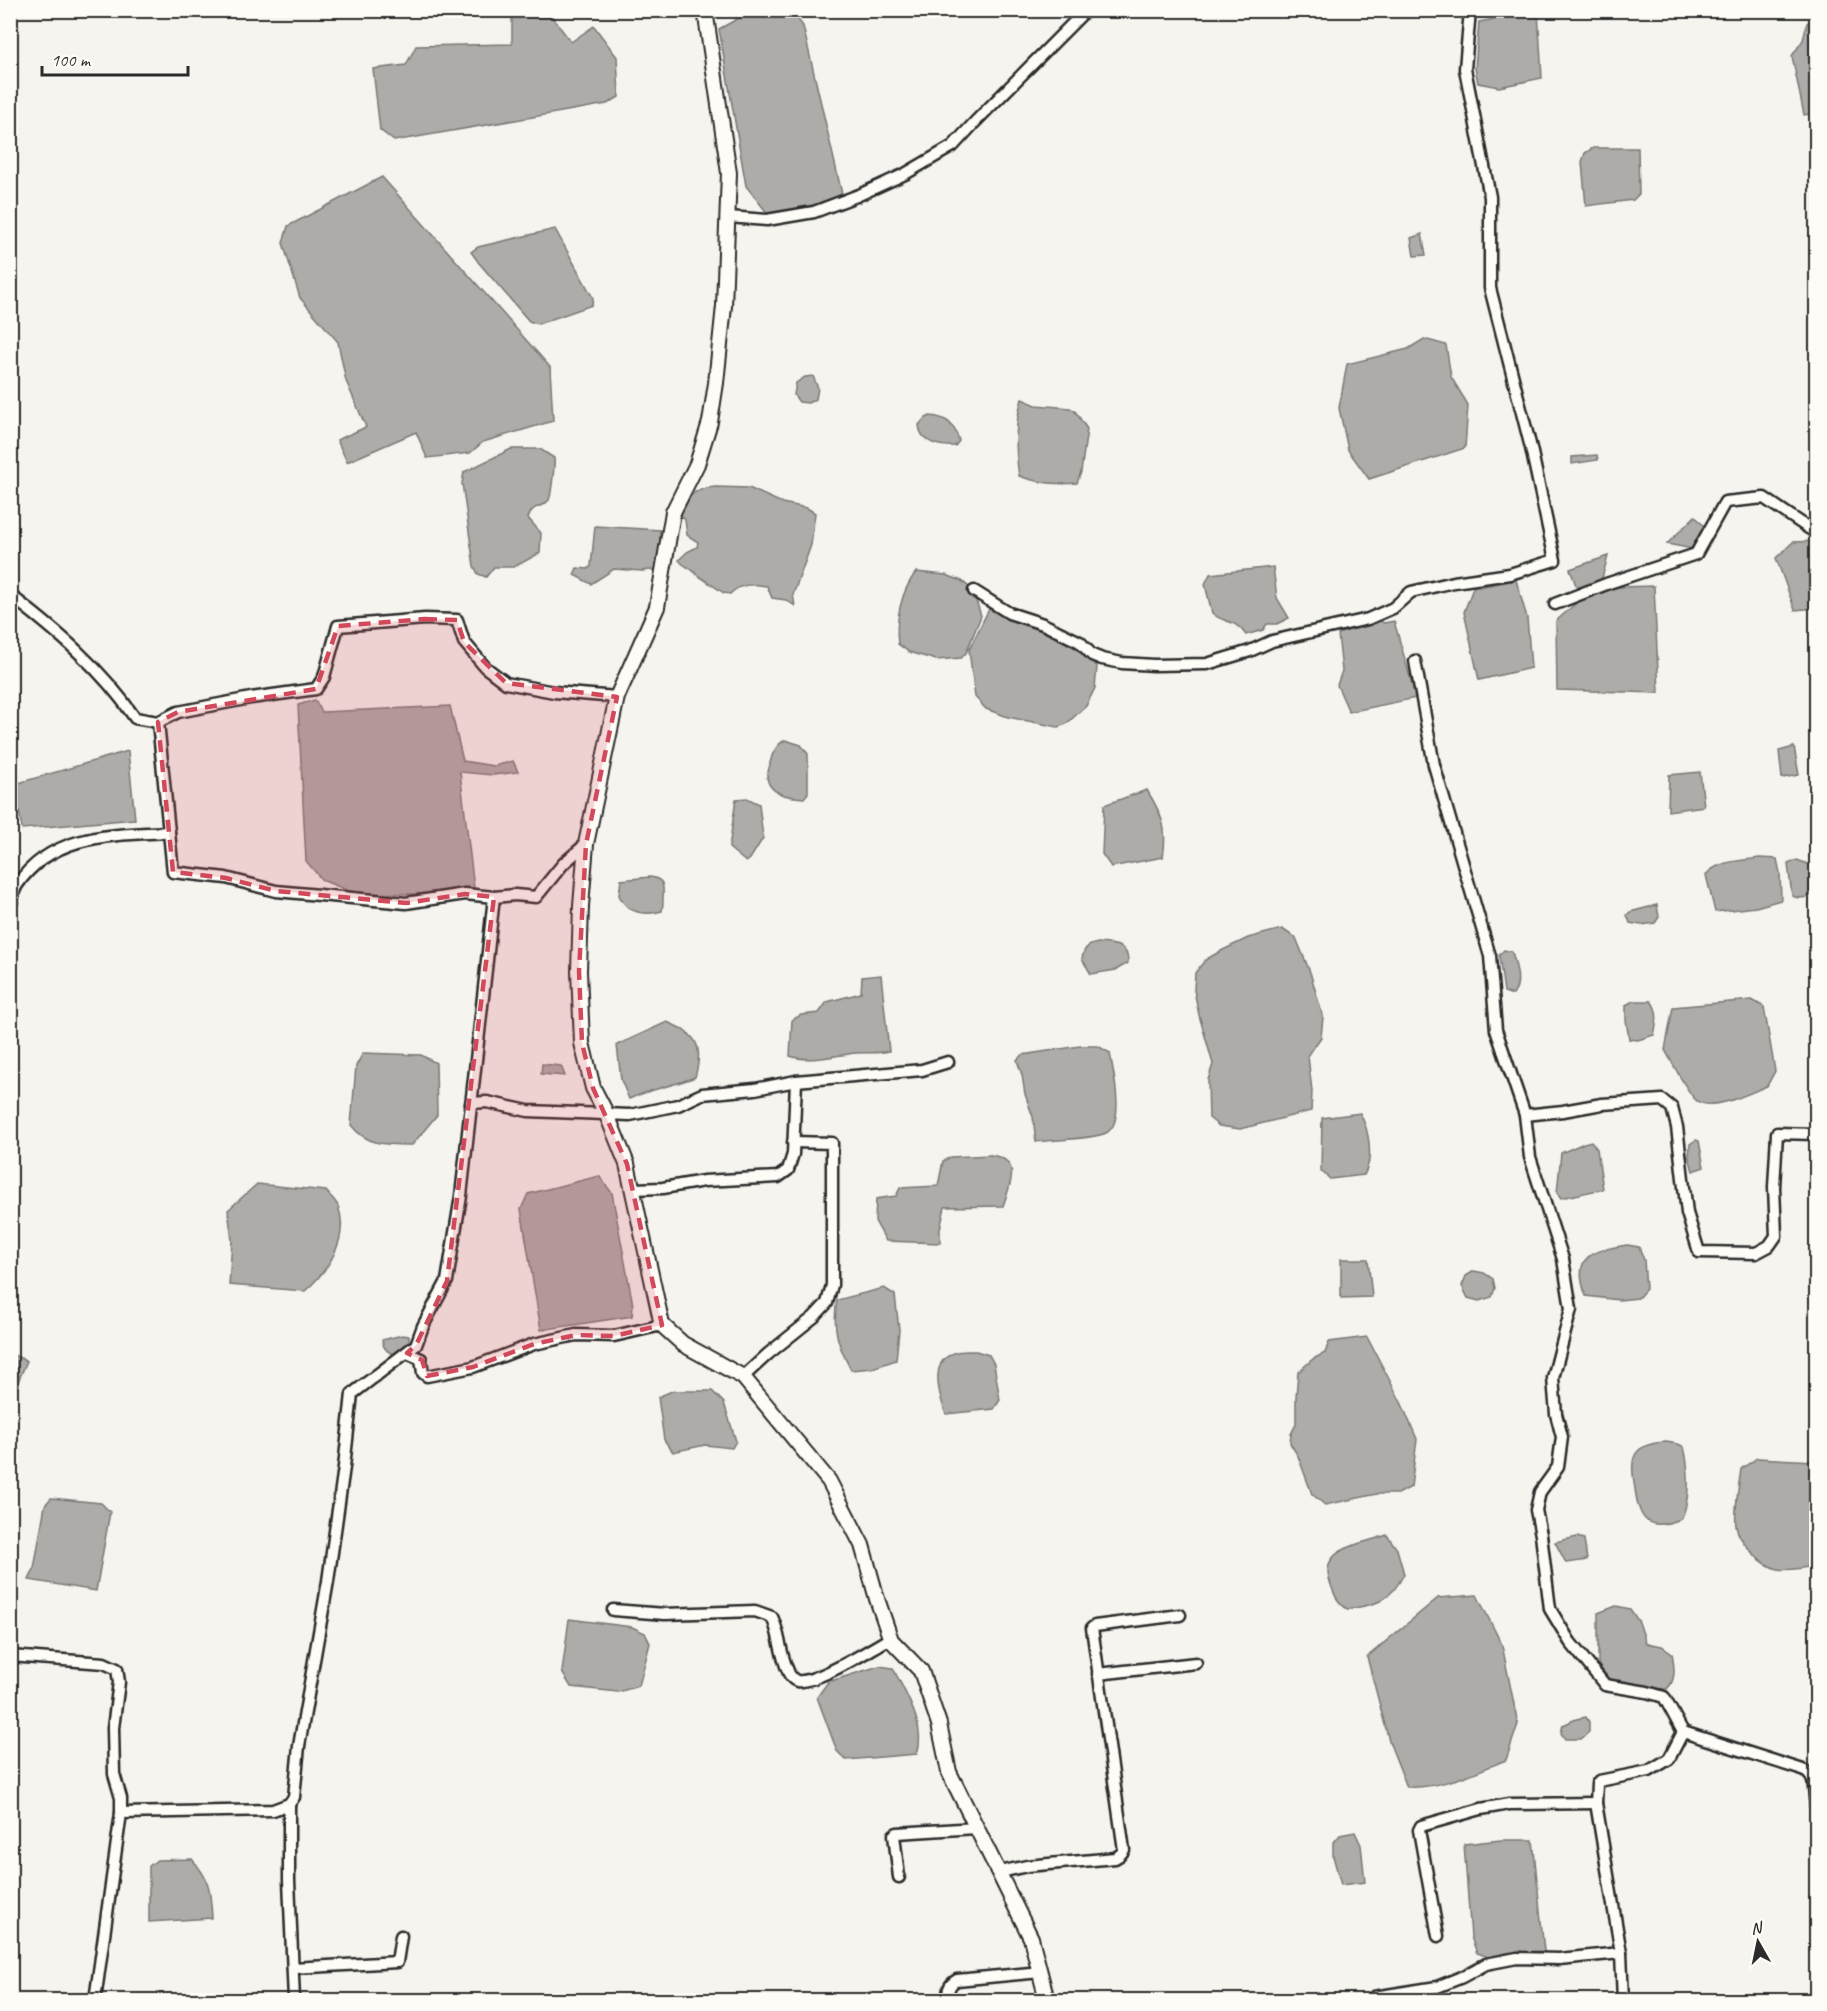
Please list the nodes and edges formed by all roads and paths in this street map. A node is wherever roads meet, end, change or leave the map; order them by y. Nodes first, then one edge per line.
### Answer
1 (705, 10) edge
2 (1086, 10) edge
3 (1470, 10) edge
4 (728, 217) junction
5 (1816, 529) edge
6 (974, 591) dead end
7 (10, 595) edge
8 (1555, 604) dead end
9 (1415, 662) dead end
10 (617, 697) junction
11 (158, 722) junction
12 (169, 832) junction
13 (586, 844) junction
14 (494, 897) junction
15 (10, 907) edge
16 (948, 1062) dead end
17 (796, 1081) junction
18 (471, 1103) junction
19 (607, 1115) junction
20 (1525, 1115) junction
21 (1816, 1134) edge
22 (793, 1142) junction
23 (633, 1189) junction
24 (662, 1325) junction
25 (407, 1353) junction
26 (743, 1377) junction
27 (613, 1610) dead end
28 (1180, 1616) dead end
29 (891, 1640) junction
30 (10, 1656) edge
31 (1196, 1663) dead end
32 (1098, 1674) junction
33 (1683, 1732) junction
34 (1596, 1803) junction
35 (289, 1804) junction
36 (1816, 1807) edge
37 (121, 1813) junction
38 (976, 1828) junction
39 (1000, 1872) junction
40 (899, 1877) dead end
41 (401, 1936) dead end
42 (1438, 1936) dead end
43 (1621, 1953) junction
44 (293, 1968) junction
45 (1041, 1972) junction
46 (95, 2001) edge
47 (294, 2001) edge
48 (948, 2001) edge
49 (1047, 2001) edge
50 (1374, 2001) edge
51 (1623, 2001) edge

1 - 4 street
2 - 4 street
3 - 6 street
4 - 10 street
5 - 8 street
7 - 11 street
9 - 20 street
10 - 11 street
10 - 13 street
11 - 12 street
12 - 14 street
12 - 15 street
13 - 14 street
13 - 19 street
14 - 18 street
16 - 17 street
17 - 19 street
17 - 22 street
18 - 19 street
18 - 25 street
19 - 23 street
20 - 21 street
20 - 33 street
22 - 23 street
22 - 26 street
23 - 24 street
24 - 25 street
24 - 26 street
25 - 35 street
26 - 29 street
27 - 29 street
28 - 32 street
29 - 38 street
30 - 37 street
31 - 32 street
32 - 39 street
33 - 34 street
33 - 36 street
34 - 42 street
34 - 43 street
35 - 37 street
35 - 44 street
37 - 46 street
38 - 39 street
38 - 40 street
39 - 45 street
41 - 44 street
43 - 50 street
43 - 51 street
44 - 47 street
45 - 48 street
45 - 49 street

